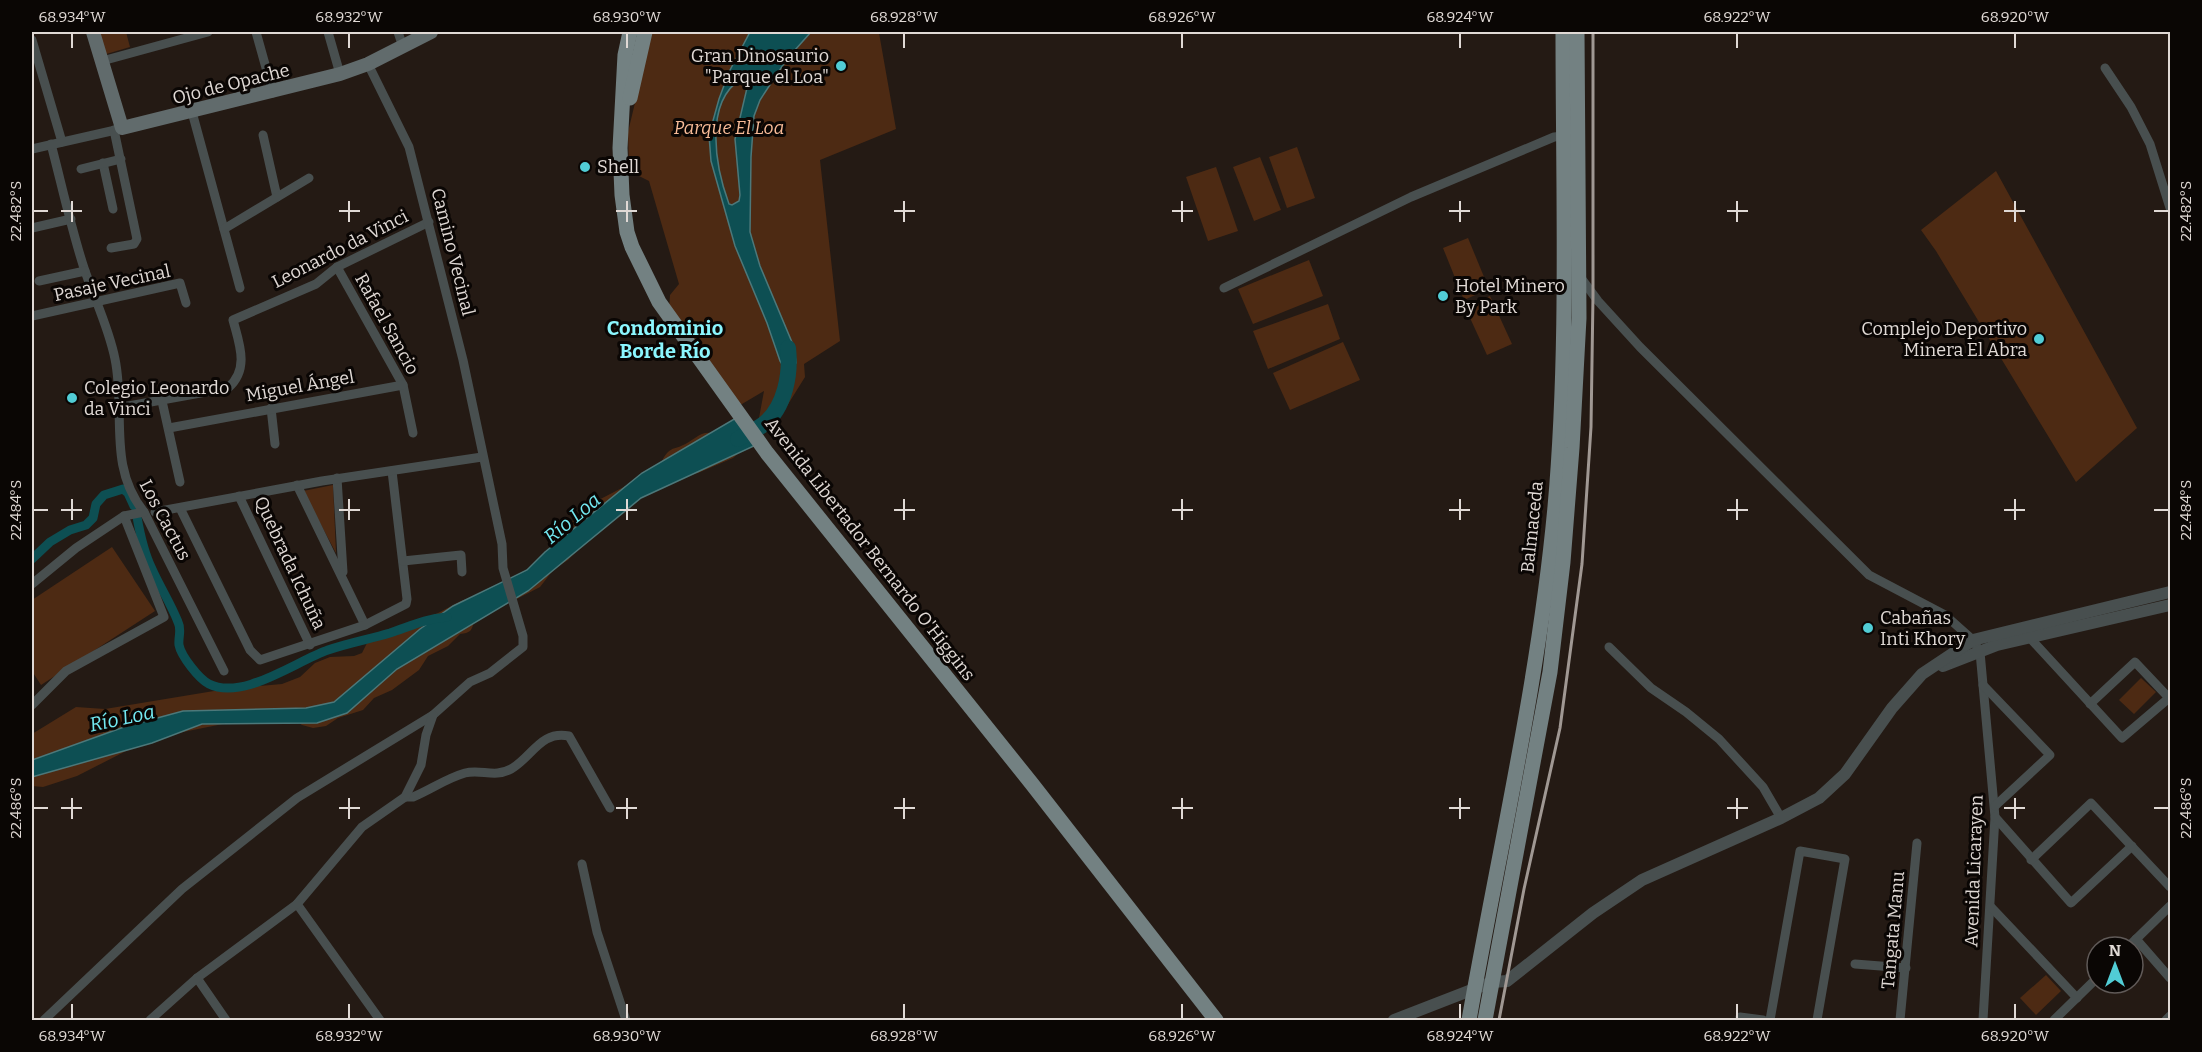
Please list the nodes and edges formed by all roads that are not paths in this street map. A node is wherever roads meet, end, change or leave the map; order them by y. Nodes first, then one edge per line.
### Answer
1 (93, 32) edge
2 (207, 32) edge
3 (256, 32) edge
4 (328, 32) edge
5 (398, 32) edge
6 (430, 32) edge
7 (630, 32) edge
8 (645, 32) edge
9 (1563, 32) edge
10 (1577, 32) edge
11 (191, 34) edge
12 (32, 40) edge
13 (403, 47) junction
14 (102, 62) junction
15 (368, 64) junction
16 (2105, 68) dead end
17 (340, 74) junction
18 (42, 75) junction
19 (32, 78) edge
20 (273, 93) junction
21 (192, 112) junction
22 (118, 129) junction
23 (262, 135) dead end
24 (621, 136) junction
25 (1563, 136) junction
26 (62, 142) junction
27 (51, 144) junction
28 (32, 149) edge
29 (121, 159) junction
30 (102, 163) junction
31 (81, 169) dead end
32 (309, 178) dead end
33 (277, 197) junction
34 (113, 208) dead end
35 (2170, 208) edge
36 (71, 219) junction
37 (429, 222) junction
38 (32, 228) edge
39 (224, 229) junction
40 (111, 248) dead end
41 (336, 267) junction
42 (85, 271) junction
43 (1571, 274) junction
44 (39, 280) dead end
45 (240, 288) dead end
46 (1224, 288) dead end
47 (97, 302) junction
48 (186, 303) dead end
49 (1603, 306) junction
50 (32, 316) edge
51 (1579, 318) junction
52 (403, 385) junction
53 (162, 401) junction
54 (123, 407) dead end
55 (271, 408) junction
56 (169, 428) junction
57 (413, 433) dead end
58 (275, 444) dead end
59 (482, 457) junction
60 (392, 471) junction
61 (337, 478) junction
62 (180, 482) dead end
63 (297, 485) junction
64 (239, 496) junction
65 (180, 508) junction
66 (144, 512) junction
67 (155, 512) dead end
68 (124, 516) junction
69 (403, 561) junction
70 (462, 572) dead end
71 (344, 577) junction
72 (32, 584) edge
73 (2170, 592) edge
74 (2170, 605) edge
75 (365, 625) junction
76 (2030, 638) junction
77 (1973, 640) junction
78 (310, 645) junction
79 (1609, 647) dead end
80 (1980, 652) junction
81 (224, 671) dead end
82 (1922, 674) junction
83 (1983, 684) junction
84 (2170, 699) edge
85 (2090, 704) junction
86 (32, 705) edge
87 (433, 715) junction
88 (405, 797) junction
89 (1995, 806) junction
90 (610, 808) dead end
91 (1995, 817) junction
92 (1781, 818) junction
93 (1917, 843) dead end
94 (2132, 846) junction
95 (2031, 860) junction
96 (582, 864) dead end
97 (2170, 886) edge
98 (297, 904) junction
99 (2170, 906) edge
100 (1991, 907) junction
101 (2140, 935) edge
102 (2145, 949) edge
103 (1164, 954) junction
104 (1855, 964) dead end
105 (1906, 968) junction
106 (197, 978) junction
107 (2170, 978) edge
108 (1492, 982) junction
109 (1474, 989) junction
110 (2085, 990) edge
111 (2077, 998) junction
112 (2170, 1016) edge
113 (1740, 1017) dead end
114 (44, 1020) edge
115 (150, 1020) edge
116 (226, 1020) edge
117 (380, 1020) edge
118 (626, 1020) edge
119 (1204, 1020) edge
120 (1216, 1020) edge
121 (1394, 1020) edge
122 (1469, 1020) edge
123 (1485, 1020) edge
124 (1763, 1020) edge
125 (1770, 1020) edge
126 (1817, 1020) edge
127 (1900, 1020) edge
128 (1983, 1020) edge
129 (2054, 1020) edge
130 (2166, 1020) edge

1 - 14 main road
2 - 11 street
3 - 20 street
4 - 17 street
5 - 13 street
6 - 13 main road, Ojo de Opache
7 - 24 main road, Avenida Libertador Bernardo O'Higgins
8 - 24 main road, Avenida Libertador Bernardo O'Higgins
9 - 25 main road, Balmaceda
10 - 43 main road, Balmaceda
11 - 14 street
12 - 18 street
13 - 15 main road, Ojo de Opache
14 - 22 main road
15 - 17 main road, Ojo de Opache
15 - 37 street, Camino Vecinal
16 - 35 street
17 - 20 main road, Ojo de Opache
18 - 19 street
18 - 26 street
20 - 21 main road, Ojo de Opache
21 - 22 main road, Ojo de Opache
21 - 39 street
22 - 26 street, Ojo de Opache
22 - 29 street
23 - 33 street
24 - 103 main road, Avenida Libertador Bernardo O'Higgins
25 - 43 main road, Balmaceda
25 - 46 street
26 - 27 street, Ojo de Opache
27 - 28 street, Ojo de Opache
27 - 36 street, Los Cactus
29 - 30 street
29 - 40 street
30 - 31 street
30 - 34 street
32 - 33 street
33 - 39 street
36 - 38 street
36 - 42 street, Los Cactus
37 - 41 street, Leonardo da Vinci
37 - 59 street, Camino Vecinal
39 - 45 street
41 - 52 street, Rafael Sancio
41 - 53 street, Leonardo da Vinci
42 - 44 street
42 - 47 street, Los Cactus
43 - 49 street
43 - 51 main road, Balmaceda
43 - 109 main road, Balmaceda
47 - 48 street, Pasaje Vecinal
47 - 50 street, Pasaje Vecinal
47 - 66 street, Los Cactus
49 - 51 street
49 - 77 street
51 - 108 main road, Balmaceda
52 - 55 street, Miguel Ángel
52 - 57 street, Rafael Sancio
53 - 54 street, Leonardo da Vinci
53 - 56 street
55 - 56 street, Miguel Ángel
55 - 58 street
56 - 62 street
59 - 60 street
59 - 87 street, Camino Vecinal
60 - 61 street
60 - 69 street
61 - 63 street
61 - 71 street
63 - 64 street
63 - 71 street
64 - 65 street
64 - 78 street, Quebrada Ichuña
65 - 67 street
65 - 78 street
66 - 68 street
66 - 81 street, Los Cactus
68 - 72 street
68 - 86 street
69 - 70 street
69 - 75 street
71 - 75 street
73 - 77 street
74 - 76 street
75 - 78 street
76 - 80 street
76 - 85 street
77 - 80 street
77 - 82 street
79 - 92 street
80 - 82 street
80 - 83 street, Avenida Licarayen
82 - 92 street
83 - 89 street, Avenida Licarayen
83 - 89 street
84 - 85 street
84 - 85 street
87 - 88 street
87 - 114 street
88 - 90 street
88 - 98 street
89 - 91 street, Avenida Licarayen
91 - 95 street
91 - 100 street, Avenida Licarayen
92 - 108 street
93 - 105 street, Tangata Manu
94 - 95 street
94 - 95 street
94 - 97 street
96 - 118 street
98 - 106 street
98 - 117 street
99 - 101 street
100 - 111 street
100 - 128 street, Avenida Licarayen
102 - 107 street
103 - 119 main road, Avenida Libertador Bernardo O'Higgins
103 - 120 main road, Avenida Libertador Bernardo O'Higgins
104 - 105 street
105 - 127 street, Tangata Manu
106 - 115 street
106 - 116 street
108 - 109 street
108 - 123 main road, Balmaceda
109 - 121 street
109 - 122 main road, Balmaceda
110 - 111 street
111 - 129 street
112 - 130 street
113 - 124 street
125 - 126 street

